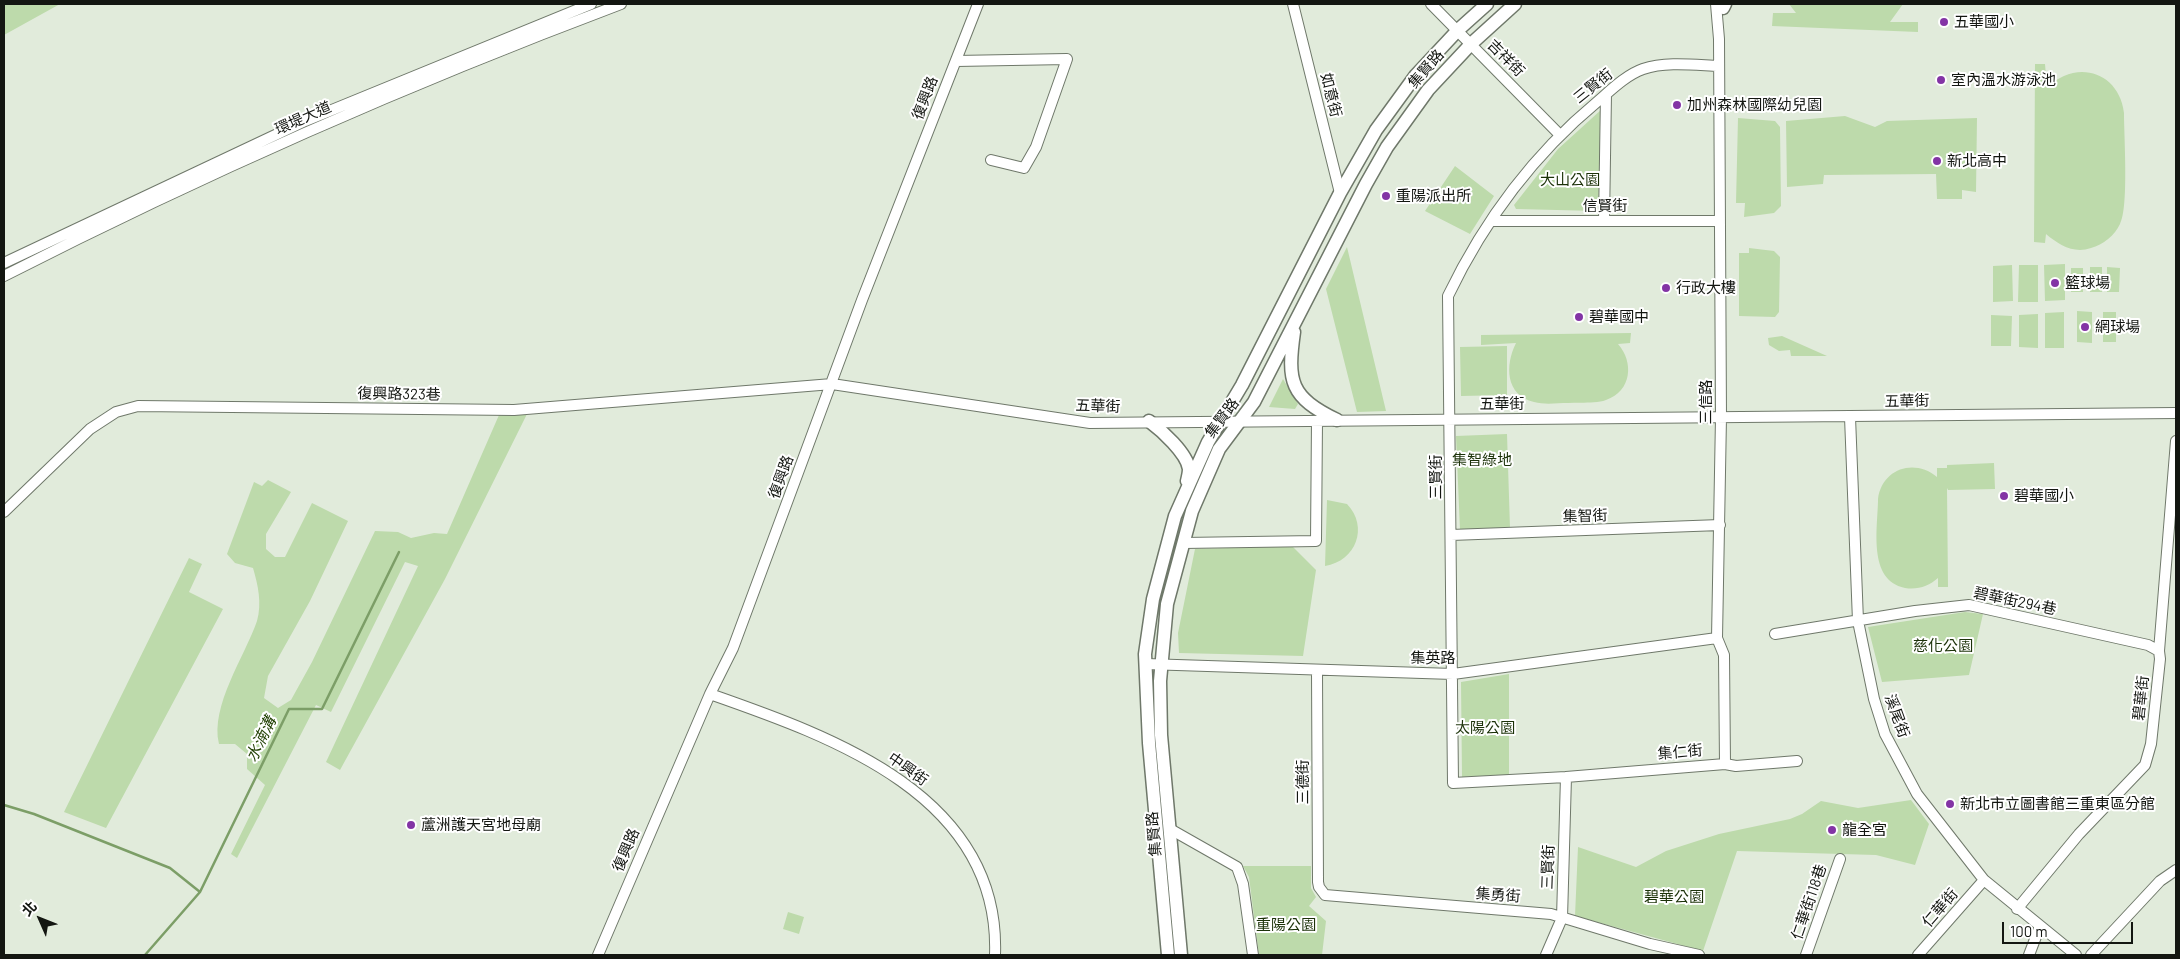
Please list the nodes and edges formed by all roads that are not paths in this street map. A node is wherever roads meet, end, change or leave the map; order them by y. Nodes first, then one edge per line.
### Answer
1 (621, 4) edge
2 (978, 4) edge
3 (1293, 4) edge
4 (1431, 4) edge
5 (1488, 4) edge
6 (1515, 4) edge
7 (1722, 5) edge
8 (592, 7) edge
9 (1458, 30) junction
10 (1471, 44) junction
11 (493, 48) junction
12 (956, 61) junction
13 (1719, 66) junction
14 (1606, 94) junction
15 (1559, 134) junction
16 (991, 160) dead end
17 (1340, 193) junction
18 (1490, 221) junction
19 (1604, 221) junction
20 (1720, 221) junction
21 (4, 263) edge
22 (4, 276) edge
23 (1296, 321) junction
24 (832, 384) junction
25 (2176, 413) edge
26 (1721, 417) junction
27 (1850, 417) junction
28 (1450, 419) junction
29 (1337, 420) junction
30 (1149, 421) junction
31 (1242, 421) junction
32 (1317, 421) junction
33 (1219, 422) junction
34 (2176, 442) edge
35 (1187, 486) junction
36 (4, 512) edge
37 (1720, 525) junction
38 (1451, 535) junction
39 (1183, 543) junction
40 (1858, 621) junction
41 (1774, 634) dead end
42 (1717, 638) junction
43 (2158, 651) junction
44 (1146, 664) junction
45 (1161, 665) junction
46 (1317, 671) junction
47 (1453, 674) junction
48 (710, 694) junction
49 (1797, 761) dead end
50 (1725, 764) junction
51 (1566, 777) junction
52 (1170, 829) junction
53 (1840, 859) dead end
54 (2176, 870) edge
55 (1984, 880) junction
56 (1321, 892) joint
57 (2017, 909) junction
58 (1562, 918) junction
59 (2040, 926) junction
60 (1663, 951) edge
61 (598, 955) edge
62 (995, 955) edge
63 (1168, 955) edge
64 (1180, 955) edge
65 (1253, 955) edge
66 (1546, 955) edge
67 (1699, 955) edge
68 (1806, 955) edge
69 (1918, 955) edge
70 (2029, 955) edge
71 (2076, 955) edge
72 (2091, 955) edge

1 - 8 street, 環堤大道
2 - 12 street, 復興路
3 - 17 street, 如意街
4 - 9 street, 吉祥街
5 - 9 main road, 集賢路
6 - 10 main road, 集賢路
7 - 13 street, 三信路
8 - 11 street, 環堤大道
9 - 10 street, 吉祥街
9 - 17 main road, 集賢路
10 - 15 street, 吉祥街
10 - 23 main road, 集賢路
11 - 21 street, 環堤大道
11 - 22 street, 環堤大道
12 - 16 street
12 - 24 street, 復興路
13 - 14 street, 三賢街
13 - 20 street, 三信路
14 - 15 street, 三賢街
14 - 19 street
15 - 18 street, 三賢街
17 - 33 main road, 集賢路
18 - 19 street, 信賢街
18 - 28 street, 三賢街
19 - 20 street, 信賢街
20 - 26 street, 三信路
23 - 29 main road
23 - 31 main road, 集賢路
24 - 30 street, 五華街
24 - 36 street, 復興路323巷
24 - 48 street, 復興路
25 - 27 street, 五華街
26 - 27 street, 五華街
26 - 28 street, 五華街
26 - 37 street, 三信路
27 - 40 street, 溪尾街
28 - 29 street, 五華街
28 - 38 street, 三賢街
29 - 32 street, 五華街
30 - 33 street, 五華街
30 - 35 main road
31 - 32 street, 五華街
31 - 33 street, 五華街
31 - 39 main road, 集賢路
32 - 39 street
33 - 35 main road, 集賢路
34 - 43 street, 碧華街
35 - 44 main road, 集賢路
37 - 38 street, 集智街
37 - 42 street, 三信路
38 - 47 street, 三賢街
39 - 45 main road, 集賢路
40 - 41 street, 碧華街294巷
40 - 43 street, 碧華街294巷
40 - 55 street, 溪尾街
42 - 47 street, 集英路
42 - 50 street, 三信路
43 - 57 street, 碧華街
44 - 45 street, 集英路
44 - 63 main road, 集賢路
45 - 46 street, 集英路
45 - 52 main road, 集賢路
46 - 47 street, 集英路
46 - 56 street, 三德街
47 - 51 street, 三賢街
48 - 61 street, 復興路
48 - 62 street, 中興街
49 - 50 street, 集仁街
50 - 51 street, 集仁街
51 - 58 street, 三賢街
52 - 64 main road, 集賢路
52 - 65 street
53 - 68 street, 仁華街118巷
54 - 72 street
55 - 57 street, 溪尾街
55 - 69 street, 仁華街
56 - 58 street, 集勇街
57 - 59 street, 溪尾街
58 - 60 street, 集勇街
58 - 66 street
59 - 70 street
59 - 71 street, 溪尾街
60 - 67 street, 集勇街

